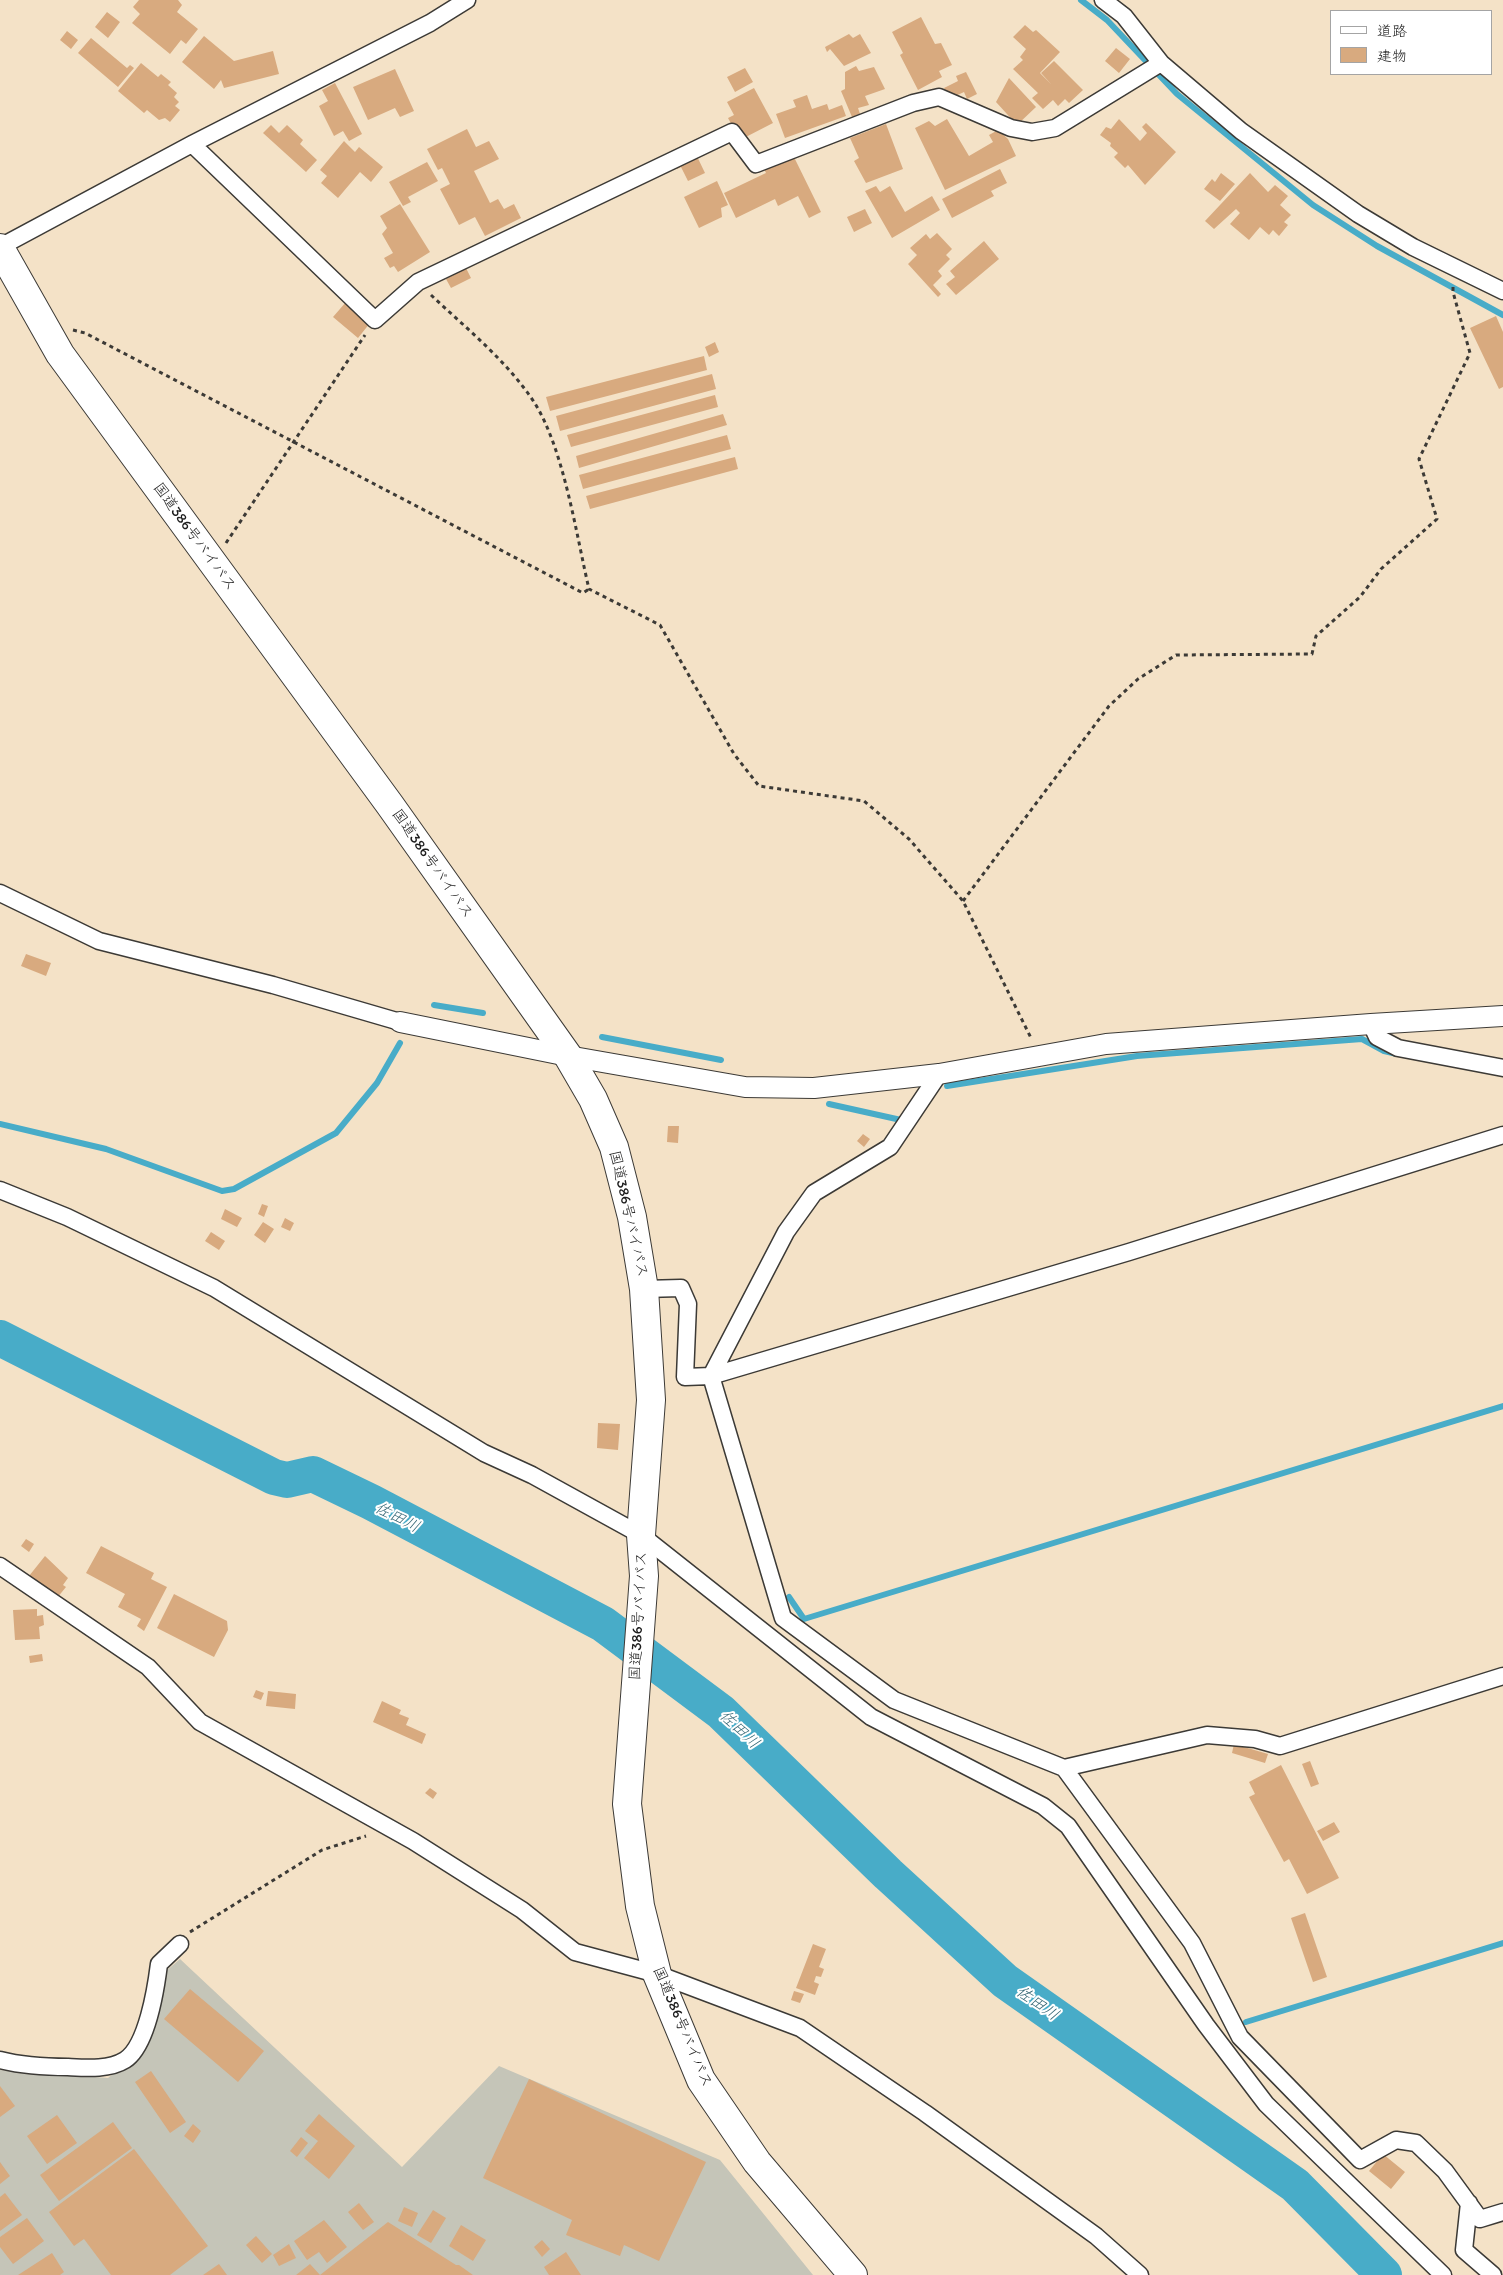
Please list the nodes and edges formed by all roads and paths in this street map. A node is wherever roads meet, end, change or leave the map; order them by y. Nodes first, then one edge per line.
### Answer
1 (467, 0) edge
2 (1103, 0) edge
3 (1161, 63) junction
4 (192, 144) junction
5 (0, 247) edge
6 (418, 282) junction
7 (1503, 291) edge
8 (1453, 292) dead end
9 (375, 320) junction
10 (43, 323) junction
11 (294, 443) junction
12 (213, 563) junction
13 (589, 589) junction
14 (0, 893) edge
15 (963, 901) junction
16 (1503, 1016) edge
17 (400, 1022) joint
18 (1370, 1024) junction
19 (568, 1056) junction
20 (1039, 1056) junction
21 (1503, 1068) edge
22 (939, 1074) junction
23 (1503, 1135) edge
24 (0, 1190) edge
25 (644, 1288) junction
26 (711, 1376) junction
27 (641, 1535) junction
28 (0, 1566) edge
29 (1503, 1676) edge
30 (1064, 1768) junction
31 (390, 1828) junction
32 (180, 1944) joint
33 (657, 1974) junction
34 (0, 2060) edge
35 (1469, 2204) junction
36 (1503, 2212) edge
37 (853, 2275) edge
38 (1140, 2275) edge
39 (1443, 2275) edge
40 (1493, 2275) edge

1 - 4 street
2 - 3 street
3 - 6 street
3 - 7 street
4 - 5 street
4 - 9 street
5 - 10 highway, 国道386号バイパス
6 - 9 street
6 - 13 path
8 - 15 path
9 - 11 path
10 - 11 path
10 - 12 highway, 国道386号バイパス
11 - 12 path
11 - 13 path
12 - 19 highway, 国道386号バイパス
13 - 15 path
14 - 17 street
15 - 20 path
16 - 18 street
17 - 19 street
18 - 20 street
18 - 21 street
19 - 22 street
19 - 25 highway, 国道386号バイパス
20 - 22 street
22 - 26 street
23 - 26 street
24 - 27 street
25 - 26 street
25 - 27 highway, 国道386号バイパス
26 - 30 street
27 - 33 highway, 国道386号バイパス
27 - 39 street
28 - 31 street
29 - 30 street
30 - 35 street
31 - 32 path
31 - 33 street
32 - 34 street
33 - 37 highway, 国道386号バイパス
33 - 38 street
35 - 36 street
35 - 40 street

